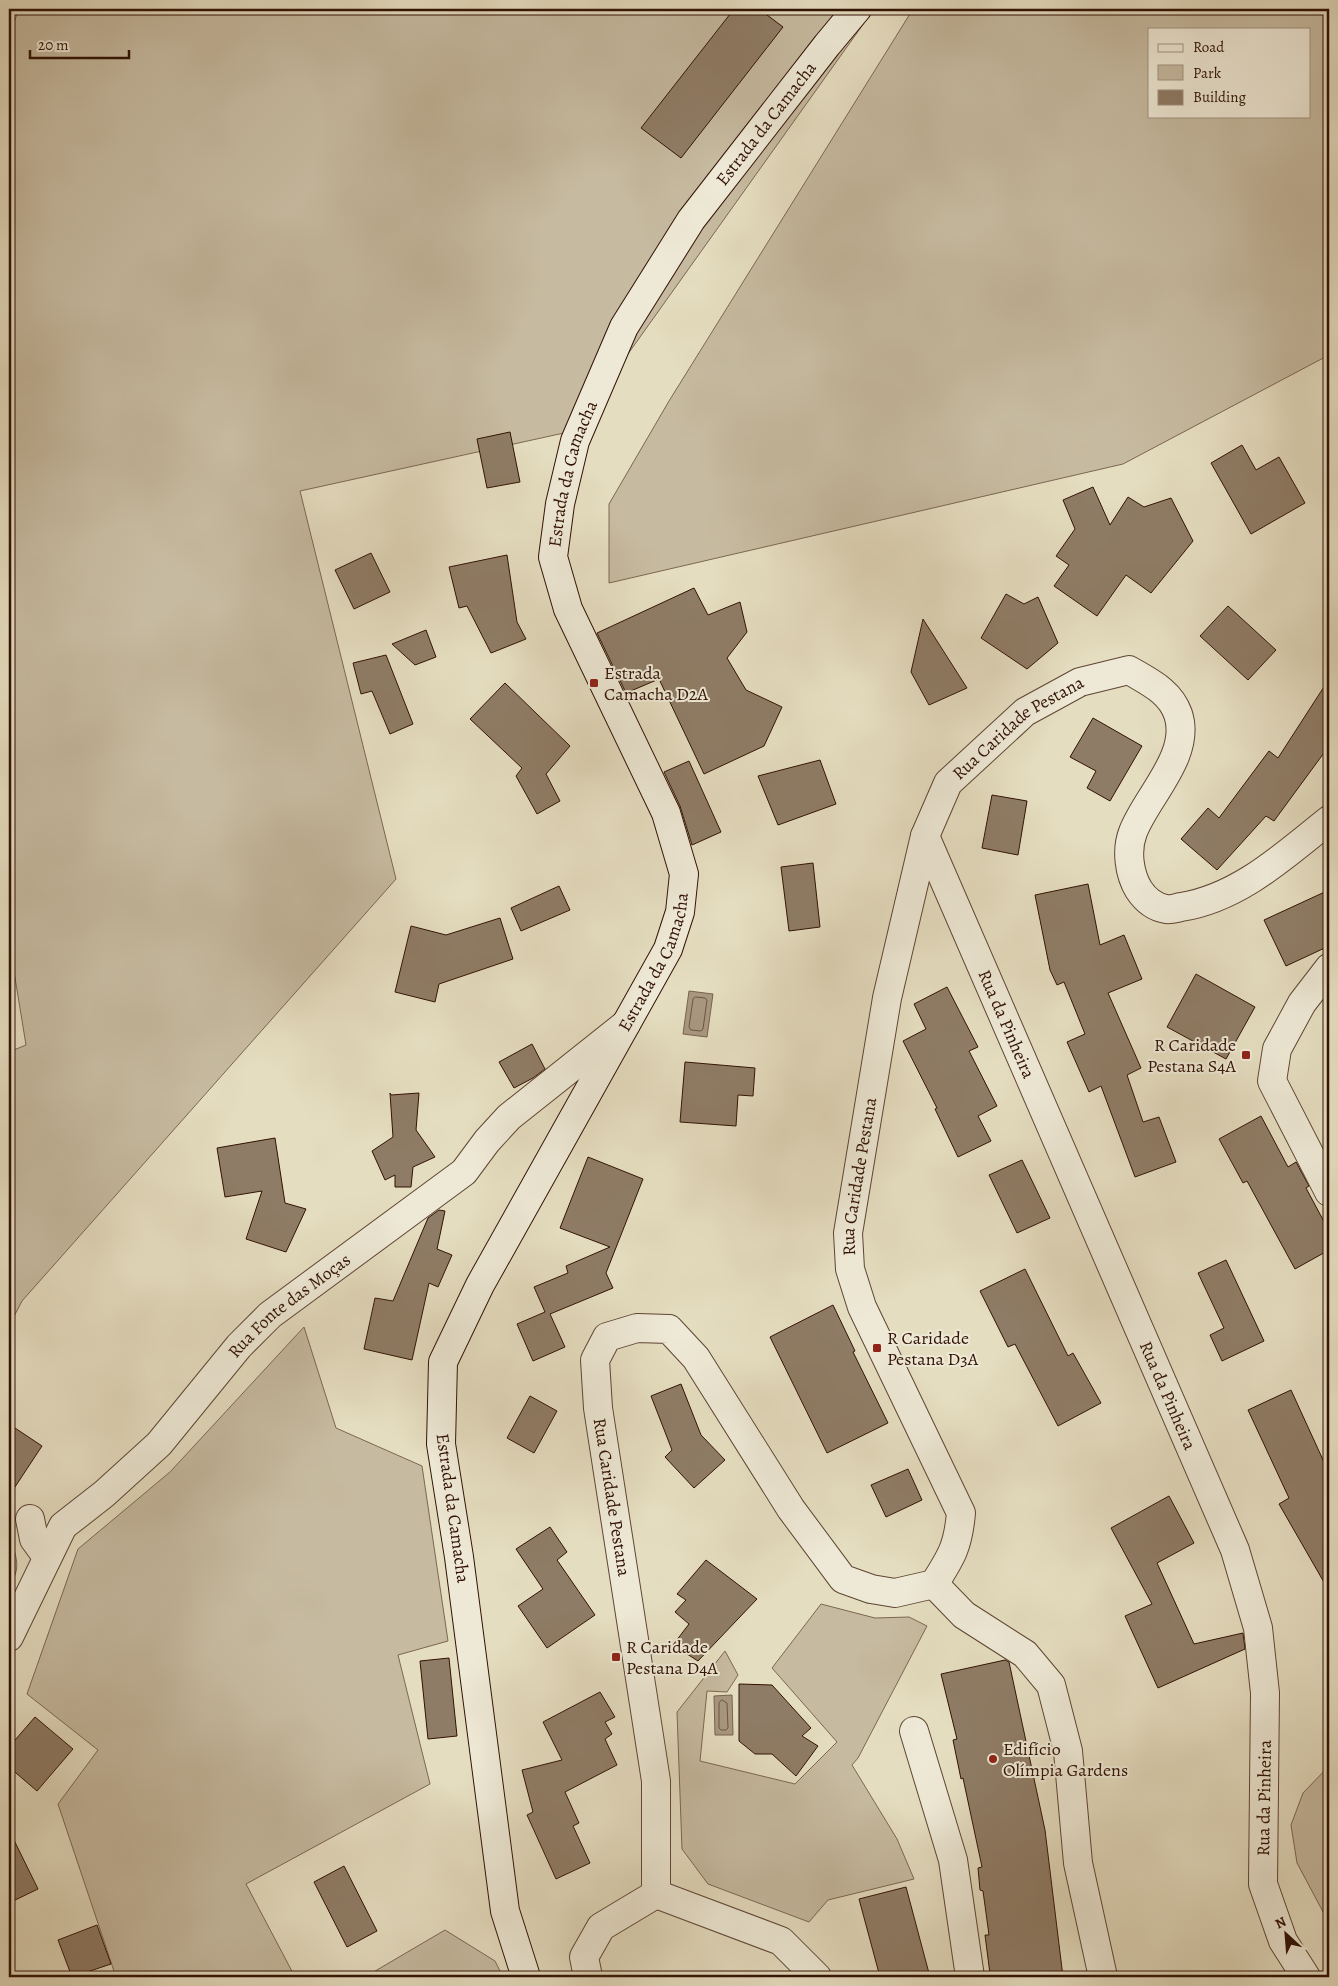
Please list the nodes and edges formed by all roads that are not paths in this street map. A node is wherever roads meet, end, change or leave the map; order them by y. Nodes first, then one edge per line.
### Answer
1 (858, 9) edge
2 (1329, 820) edge
3 (925, 836) junction
4 (1329, 968) edge
5 (627, 1023) junction
6 (1329, 1192) edge
7 (30, 1519) dead end
8 (47, 1557) junction
9 (934, 1584) junction
10 (9, 1637) edge
11 (914, 1731) dead end
12 (656, 1894) junction
13 (526, 1977) edge
14 (588, 1977) edge
15 (817, 1977) edge
16 (970, 1977) edge
17 (1102, 1977) edge
18 (1306, 1977) edge

1 - 5 street, Estrada da Camacha
2 - 3 street, Rua Caridade Pestana
3 - 9 street, Rua Caridade Pestana
3 - 18 street, Rua da Pinheira
4 - 6 street
5 - 8 street, Rua Fonte das Moças
5 - 13 street, Estrada da Camacha
7 - 8 street
8 - 10 street, Rua Fonte das Moças
9 - 12 street, Rua Caridade Pestana
9 - 17 street
11 - 16 street
12 - 14 street
12 - 15 street

